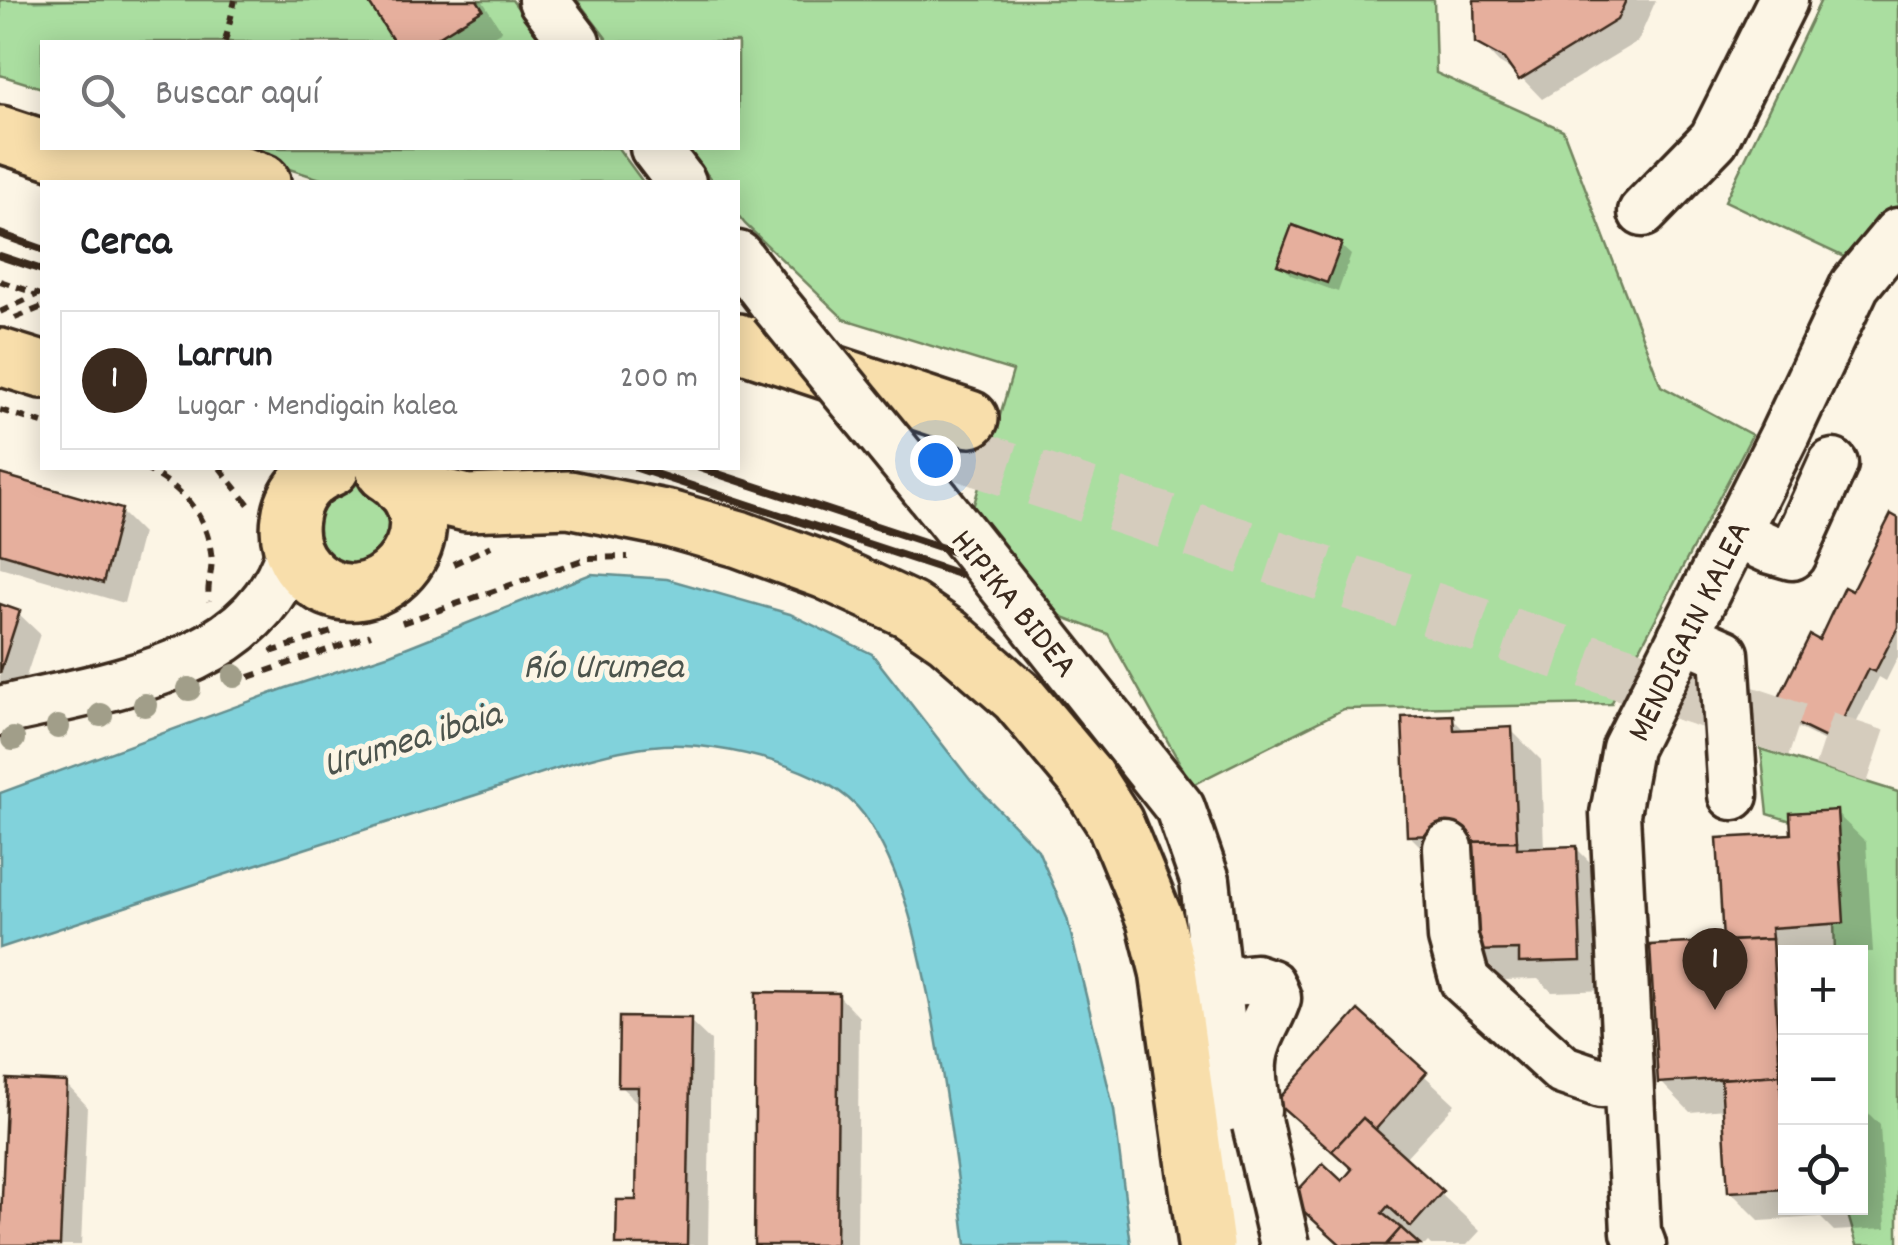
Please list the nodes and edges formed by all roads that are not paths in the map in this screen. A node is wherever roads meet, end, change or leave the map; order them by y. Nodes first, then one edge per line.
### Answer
1 (543, 0) edge
2 (1783, 0) edge
3 (573, 40) edge
4 (0, 95) edge
5 (40, 108) edge
6 (0, 134) edge
7 (40, 147) edge
8 (49, 150) edge
9 (164, 150) edge
10 (656, 150) edge
11 (140, 180) edge
12 (256, 180) edge
13 (679, 180) edge
14 (1643, 212) dead end
15 (1898, 234) edge
16 (740, 263) edge
17 (756, 322) edge
18 (0, 357) edge
19 (40, 369) edge
20 (740, 380) edge
21 (1834, 464) dead end
22 (267, 470) edge
23 (328, 470) edge
24 (389, 478) edge
25 (492, 524) junction
26 (1736, 533) junction
27 (290, 534) junction
28 (427, 562) junction
29 (355, 617) junction
30 (248, 623) junction
31 (1683, 636) junction
32 (0, 712) edge
33 (1733, 795) dead end
34 (1448, 848) dead end
35 (1217, 984) junction
36 (1628, 1082) junction
37 (1253, 1093) junction
38 (1206, 1245) edge
39 (1241, 1245) edge
40 (1285, 1245) edge
41 (1294, 1245) edge
42 (1640, 1245) edge

1 - 3 street
2 - 14 street
4 - 5 main road
6 - 7 main road
8 - 11 main road
9 - 12 main road
10 - 13 street
15 - 26 street, MENDIGAIN KALEA
16 - 17 street, HIPIKA BIDEA
17 - 20 main road
17 - 35 street, HIPIKA BIDEA, bridge
18 - 19 main road
21 - 26 street
22 - 27 main road
23 - 27 main road
24 - 25 main road
24 - 28 main road
25 - 28 main road
25 - 38 main road
26 - 31 street, MENDIGAIN KALEA
27 - 29 main road
27 - 30 street
28 - 29 main road
29 - 30 street
30 - 32 street
31 - 33 street
31 - 36 street, MENDIGAIN KALEA
34 - 36 street
35 - 37 street
35 - 39 street, HIPIKA BIDEA
36 - 42 street, MENDIGAIN KALEA
37 - 40 street, bridge
37 - 41 street

